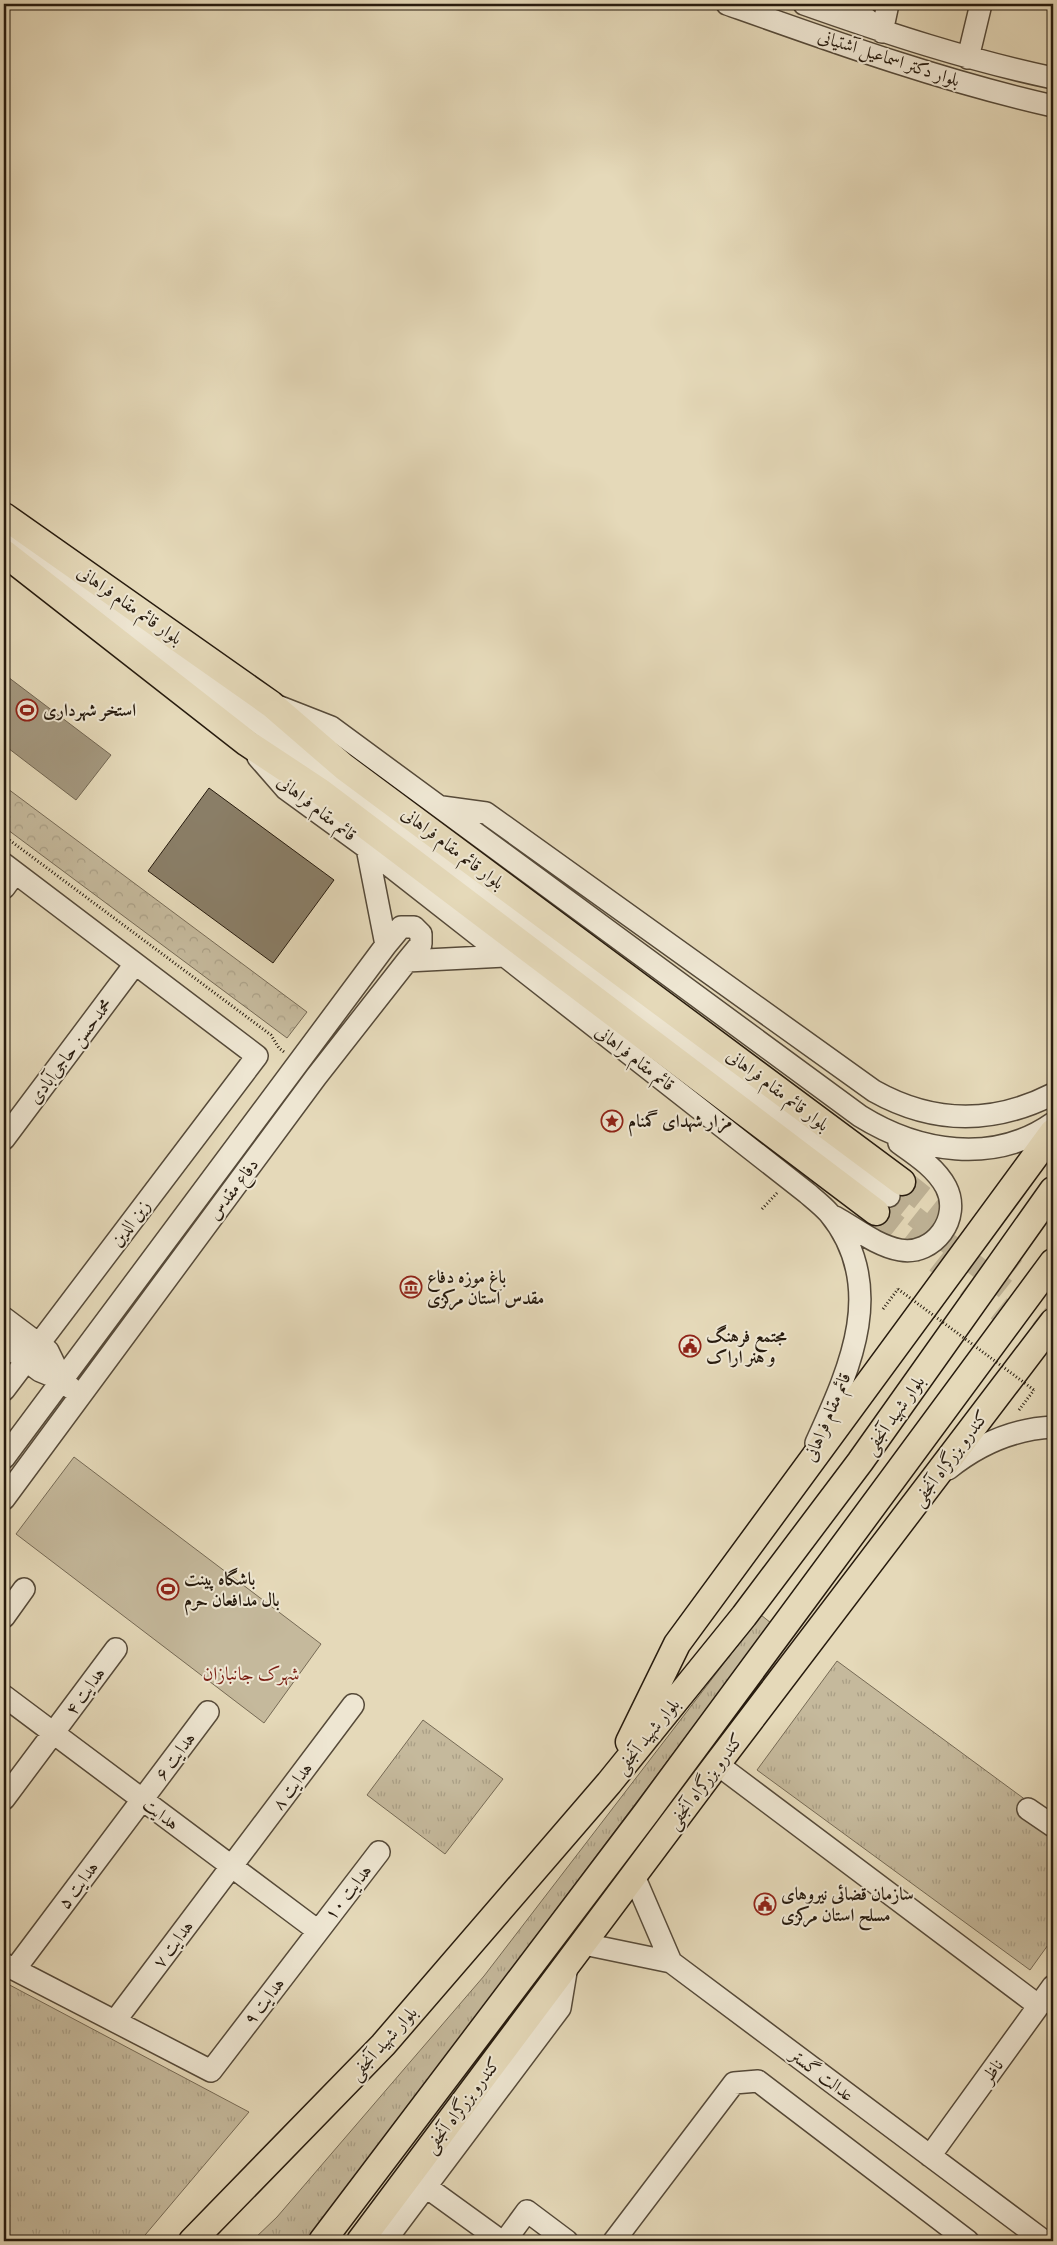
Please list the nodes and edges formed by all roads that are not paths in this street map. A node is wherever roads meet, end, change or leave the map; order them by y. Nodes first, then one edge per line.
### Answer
1 (727, 4) edge
2 (804, 4) edge
3 (849, 4) edge
4 (888, 4) edge
5 (981, 4) edge
6 (882, 32) junction
7 (968, 58) junction
8 (1053, 78) edge
9 (1053, 106) edge
10 (4, 516) edge
11 (4, 541) edge
12 (4, 553) edge
13 (272, 704) junction
14 (247, 744) junction
15 (439, 807) junction
16 (367, 848) junction
17 (8, 875) edge
18 (386, 944) junction
19 (505, 956) junction
20 (407, 961) junction
21 (135, 964) junction
22 (1053, 1094) edge
23 (1053, 1123) edge
24 (883, 1131) junction
25 (1053, 1132) edge
26 (4, 1138) edge
27 (1053, 1190) edge
28 (889, 1197) junction
29 (829, 1213) junction
30 (1053, 1262) edge
31 (4, 1318) edge
32 (1053, 1322) edge
33 (4, 1344) edge
34 (32, 1352) junction
35 (62, 1380) junction
36 (4, 1390) edge
37 (80, 1396) junction
38 (1053, 1427) edge
39 (4, 1458) edge
40 (800, 1477) junction
41 (929, 1485) junction
42 (4, 1499) edge
43 (24, 1589) dead end
44 (4, 1617) edge
45 (116, 1649) dead end
46 (4, 1696) edge
47 (353, 1705) dead end
48 (208, 1712) dead end
49 (54, 1734) junction
50 (717, 1764) junction
51 (609, 1783) junction
52 (4, 1799) edge
53 (142, 1800) junction
54 (1028, 1809) dead end
55 (1053, 1826) edge
56 (379, 1852) dead end
57 (231, 1867) junction
58 (634, 1876) junction
59 (318, 1931) junction
60 (584, 1944) junction
61 (671, 1962) junction
62 (9, 1966) edge
63 (567, 1966) junction
64 (1053, 1986) edge
65 (1039, 2006) junction
66 (116, 2021) junction
67 (930, 2156) junction
68 (425, 2186) junction
69 (192, 2241) edge
70 (322, 2241) edge
71 (360, 2241) edge
72 (385, 2241) edge
73 (501, 2241) edge
74 (505, 2241) edge
75 (567, 2241) edge
76 (614, 2241) edge
77 (968, 2241) edge
78 (1044, 2241) edge

1 - 9 street, بلوار دکتر اسماعیل آشتیانی
2 - 6 street, بلوار دکتر اسماعیل آشتیانی
3 - 6 street
4 - 6 street
5 - 7 street
6 - 7 street, بلوار دکتر اسماعیل آشتیانی
7 - 8 street, بلوار دکتر اسماعیل آشتیانی
10 - 13 main road, بلوار قائم مقام فراهانی
11 - 28 street
12 - 14 main road, بلوار قائم مقام فراهانی
13 - 15 street
13 - 28 main road, بلوار قائم مقام فراهانی
14 - 16 street, قائم مقام فراهانی
14 - 28 main road, بلوار قائم مقام فراهانی
15 - 22 street
15 - 24 street
16 - 18 street
16 - 19 street, قائم مقام فراهانی
17 - 21 street
18 - 20 street, دفاع مقدس
18 - 35 street, دفاع مقدس
19 - 20 street
19 - 29 street, قائم مقام فراهانی
20 - 37 street, دفاع مقدس
21 - 26 street, محمدحسن حاجی‌آبادی
21 - 34 street, زین الدین
23 - 24 street
24 - 29 street
25 - 40 main road
27 - 51 main road, بلوار شهید آنجفی
29 - 40 street, قائم مقام فراهانی
30 - 70 main road, بلوار شهید آنجفی
31 - 34 street
32 - 41 main road, کندرو بزرگراه آنجفی
33 - 34 street
34 - 35 street
34 - 36 street, زین الدین
35 - 37 street
35 - 39 street, دفاع مقدس
37 - 42 street, دفاع مقدس
38 - 41 street
40 - 51 main road
41 - 50 main road, کندرو بزرگراه آنجفی
43 - 44 street
45 - 49 street, هدایت ۴
46 - 49 street, هدایت
47 - 57 street, هدایت ۸
48 - 53 street, هدایت ۶
49 - 52 street, هدایت ۴
49 - 53 street, هدایت
50 - 58 main road, کندرو بزرگراه آنجفی
50 - 65 street
51 - 69 main road, بلوار شهید آنجفی
53 - 57 street, هدایت
53 - 62 street, هدایت ۵
54 - 55 street
56 - 59 street, هدایت ۱۰
57 - 59 street, هدایت
57 - 66 street, هدایت ۷
58 - 60 main road, کندرو بزرگراه آنجفی
58 - 61 street
59 - 66 street, هدایت ۹
60 - 61 street, عدالت گستر
60 - 63 main road, کندرو بزرگراه آنجفی
61 - 67 street, عدالت گستر
62 - 66 street
63 - 68 street
63 - 71 main road, کندرو بزرگراه آنجفی
64 - 65 street, ناظر
65 - 67 street, ناظر
67 - 78 street, عدالت گستر
68 - 72 street
68 - 73 street
74 - 75 street
76 - 77 street

